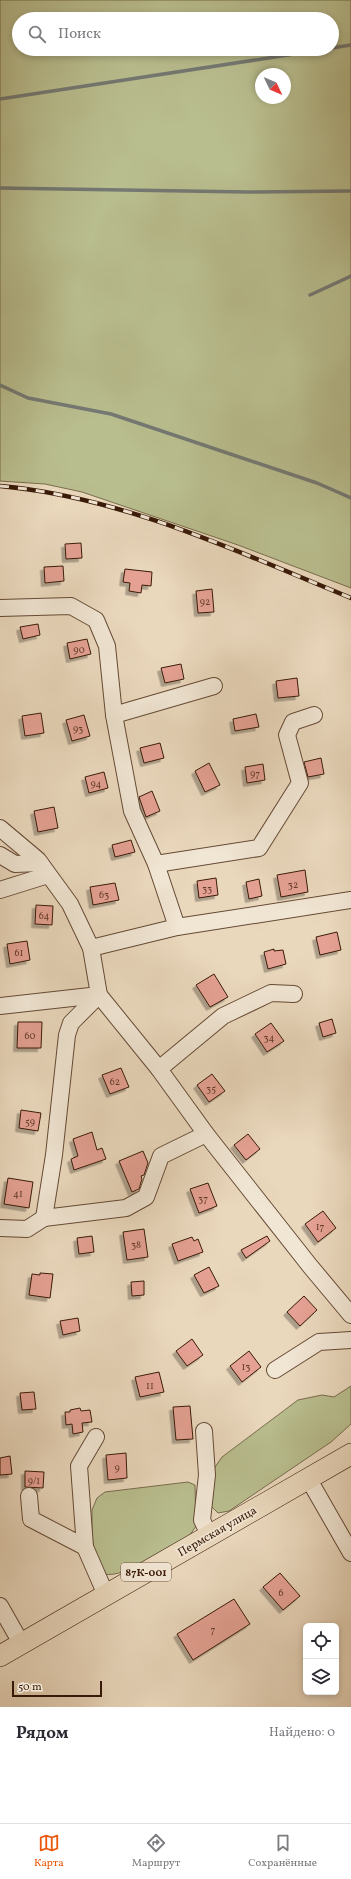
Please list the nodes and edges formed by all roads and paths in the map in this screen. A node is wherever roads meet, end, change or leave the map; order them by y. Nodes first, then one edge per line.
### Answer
1 (0, 608) edge
2 (214, 686) dead end
3 (114, 714) junction
4 (314, 715) dead end
5 (0, 828) edge
6 (0, 855) edge
7 (156, 864) junction
8 (44, 869) junction
9 (0, 890) edge
10 (351, 900) edge
11 (177, 927) junction
12 (91, 948) junction
13 (294, 994) dead end
14 (99, 995) junction
15 (0, 1006) edge
16 (159, 1069) junction
17 (206, 1134) junction
18 (44, 1218) junction
19 (0, 1228) edge
20 (351, 1315) edge
21 (351, 1340) edge
22 (274, 1370) dead end
23 (204, 1431) dead end
24 (96, 1437) dead end
25 (351, 1454) edge
26 (308, 1478) junction
27 (28, 1496) dead end
28 (209, 1535) junction
29 (85, 1546) junction
30 (351, 1553) edge
31 (106, 1595) junction
32 (0, 1606) edge
33 (21, 1643) junction
34 (0, 1656) edge

1 - 3 street
2 - 3 street
3 - 7 street
4 - 7 street
5 - 8 street
6 - 8 street
7 - 11 street
8 - 9 street
8 - 12 street
10 - 11 street
11 - 12 street
12 - 14 street
13 - 16 street
14 - 15 street
14 - 16 street
14 - 18 street
16 - 17 street
17 - 18 street
17 - 20 street
18 - 19 street
21 - 22 street
23 - 28 street
24 - 29 street
25 - 26 main road, Пермская улица / 87К-001
26 - 28 main road, Пермская улица / 87К-001
26 - 30 street
27 - 29 street
28 - 31 main road, Пермская улица / 87К-001
29 - 31 street
31 - 33 main road, Пермская улица / 87К-001
32 - 33 street
33 - 34 main road, Пермская улица / 87К-001

